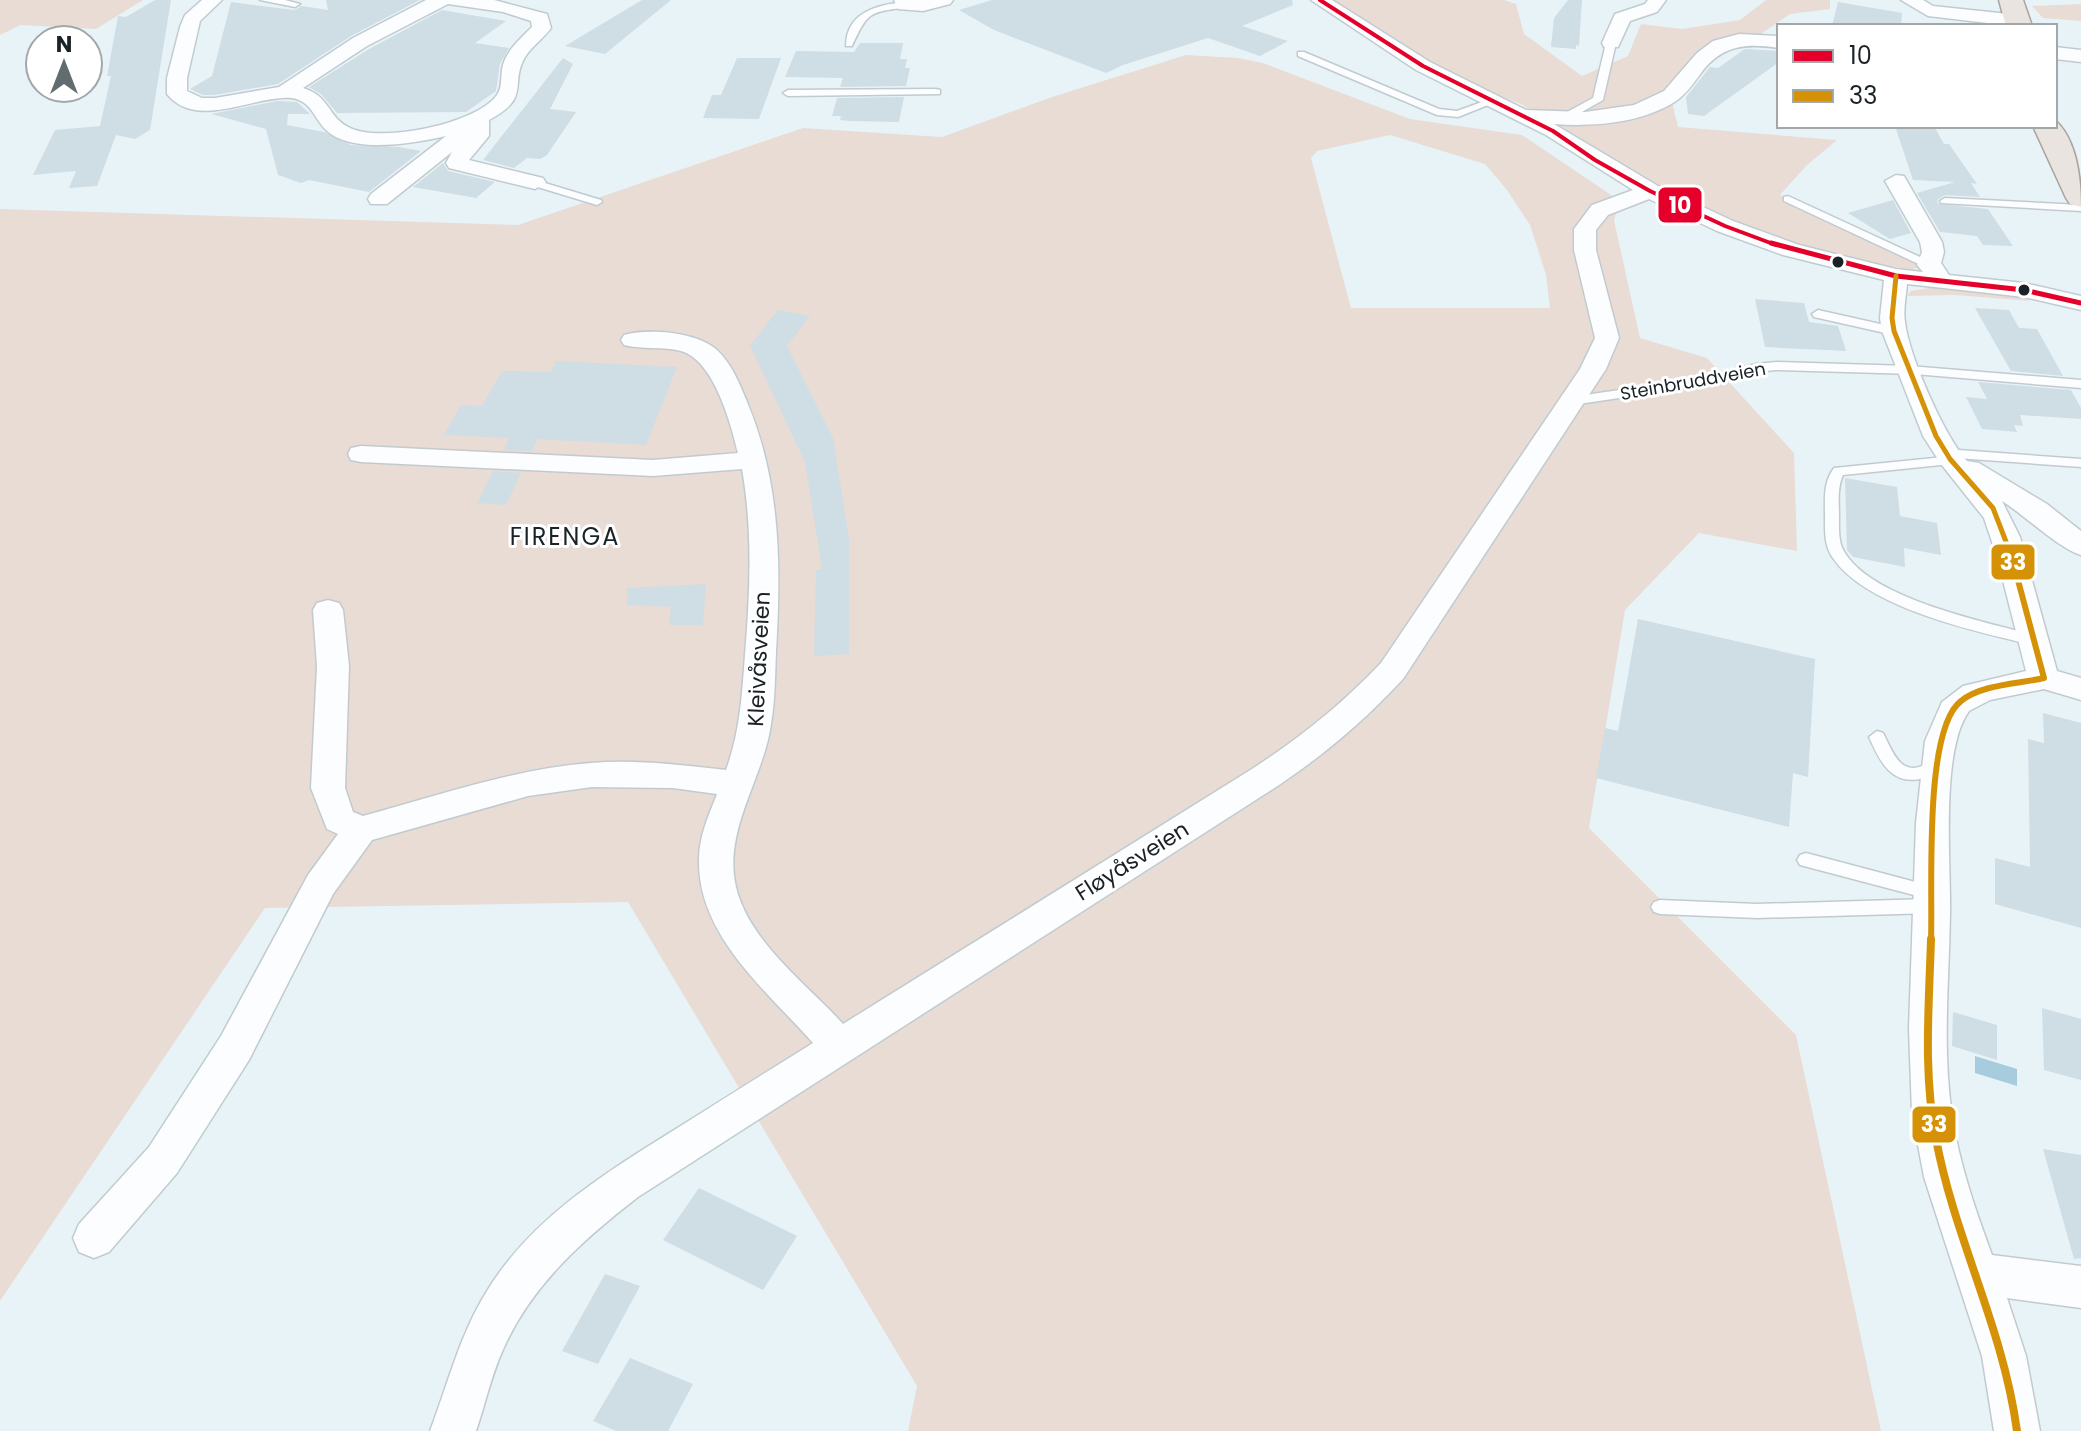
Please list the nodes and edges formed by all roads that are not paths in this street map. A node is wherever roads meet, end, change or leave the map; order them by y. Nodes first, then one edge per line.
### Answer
1 (213, 0) edge
2 (265, 0) edge
3 (440, 0) edge
4 (454, 0) edge
5 (944, 0) edge
6 (1320, 0) edge
7 (1657, 0) edge
8 (1910, 0) edge
9 (511, 3) edge
10 (903, 3) edge
11 (295, 4) dead end
12 (2016, 16) edge
13 (1777, 42) edge
14 (1611, 43) joint
15 (849, 44) dead end
16 (2057, 53) edge
17 (1301, 54) dead end
18 (2081, 56) edge
19 (286, 91) junction
20 (936, 92) dead end
21 (788, 93) dead end
22 (1498, 104) junction
23 (471, 120) junction
24 (1557, 125) junction
25 (2048, 128) edge
26 (1896, 181) dead end
27 (535, 183) joint
28 (1650, 191) junction
29 (2081, 198) edge
30 (379, 199) dead end
31 (1788, 199) dead end
32 (1945, 201) dead end
33 (597, 202) dead end
34 (2081, 208) edge
35 (1935, 273) junction
36 (1896, 276) junction
37 (2081, 288) edge
38 (2024, 290) junction
39 (2081, 303) edge
40 (1818, 314) dead end
41 (1894, 331) junction
42 (633, 340) dead end
43 (1909, 371) junction
44 (2081, 384) edge
45 (1572, 401) junction
46 (361, 454) dead end
47 (1948, 456) junction
48 (753, 460) junction
49 (2081, 463) edge
50 (2081, 546) edge
51 (328, 610) dead end
52 (2029, 639) junction
53 (2044, 678) junction
54 (2081, 689) edge
55 (1877, 737) dead end
56 (1937, 765) junction
57 (736, 784) junction
58 (360, 830) junction
59 (1806, 860) dead end
60 (1933, 900) junction
61 (1660, 907) dead end
62 (840, 1048) junction
63 (94, 1238) dead end
64 (1976, 1273) junction
65 (2081, 1287) edge
66 (453, 1431) edge
67 (2017, 1431) edge

1 - 19 street
2 - 11 lane
3 - 19 street
4 - 9 street
5 - 10 street
6 - 22 street
7 - 14 street
8 - 12 street
9 - 23 street
10 - 15 lane
13 - 24 street
14 - 24 lane
16 - 18 street
17 - 22 lane
19 - 23 street
20 - 21 lane
22 - 24 street
23 - 27 street
23 - 30 street
24 - 28 street
25 - 29 main road
26 - 35 street
27 - 33 lane
28 - 36 street
28 - 45 street, Fløyåsveien
31 - 35 lane
32 - 34 lane
35 - 36 street
35 - 38 street
36 - 41 street
37 - 38 street
38 - 39 street
40 - 41 lane
41 - 43 street
42 - 48 street, Kleivåsveien
43 - 44 lane, Steinbruddveien
43 - 45 lane, Steinbruddveien
43 - 47 street
45 - 62 street, Fløyåsveien
46 - 48 street
47 - 49 lane
47 - 50 street
47 - 52 street
47 - 52 lane
48 - 57 street, Kleivåsveien
51 - 58 street
52 - 53 street
53 - 54 street
53 - 56 street
55 - 56 lane
56 - 60 street
57 - 58 street
57 - 62 street, Kleivåsveien
58 - 63 street
59 - 60 lane
60 - 61 lane
60 - 64 street
62 - 66 street, Fløyåsveien
64 - 65 street
64 - 67 street

